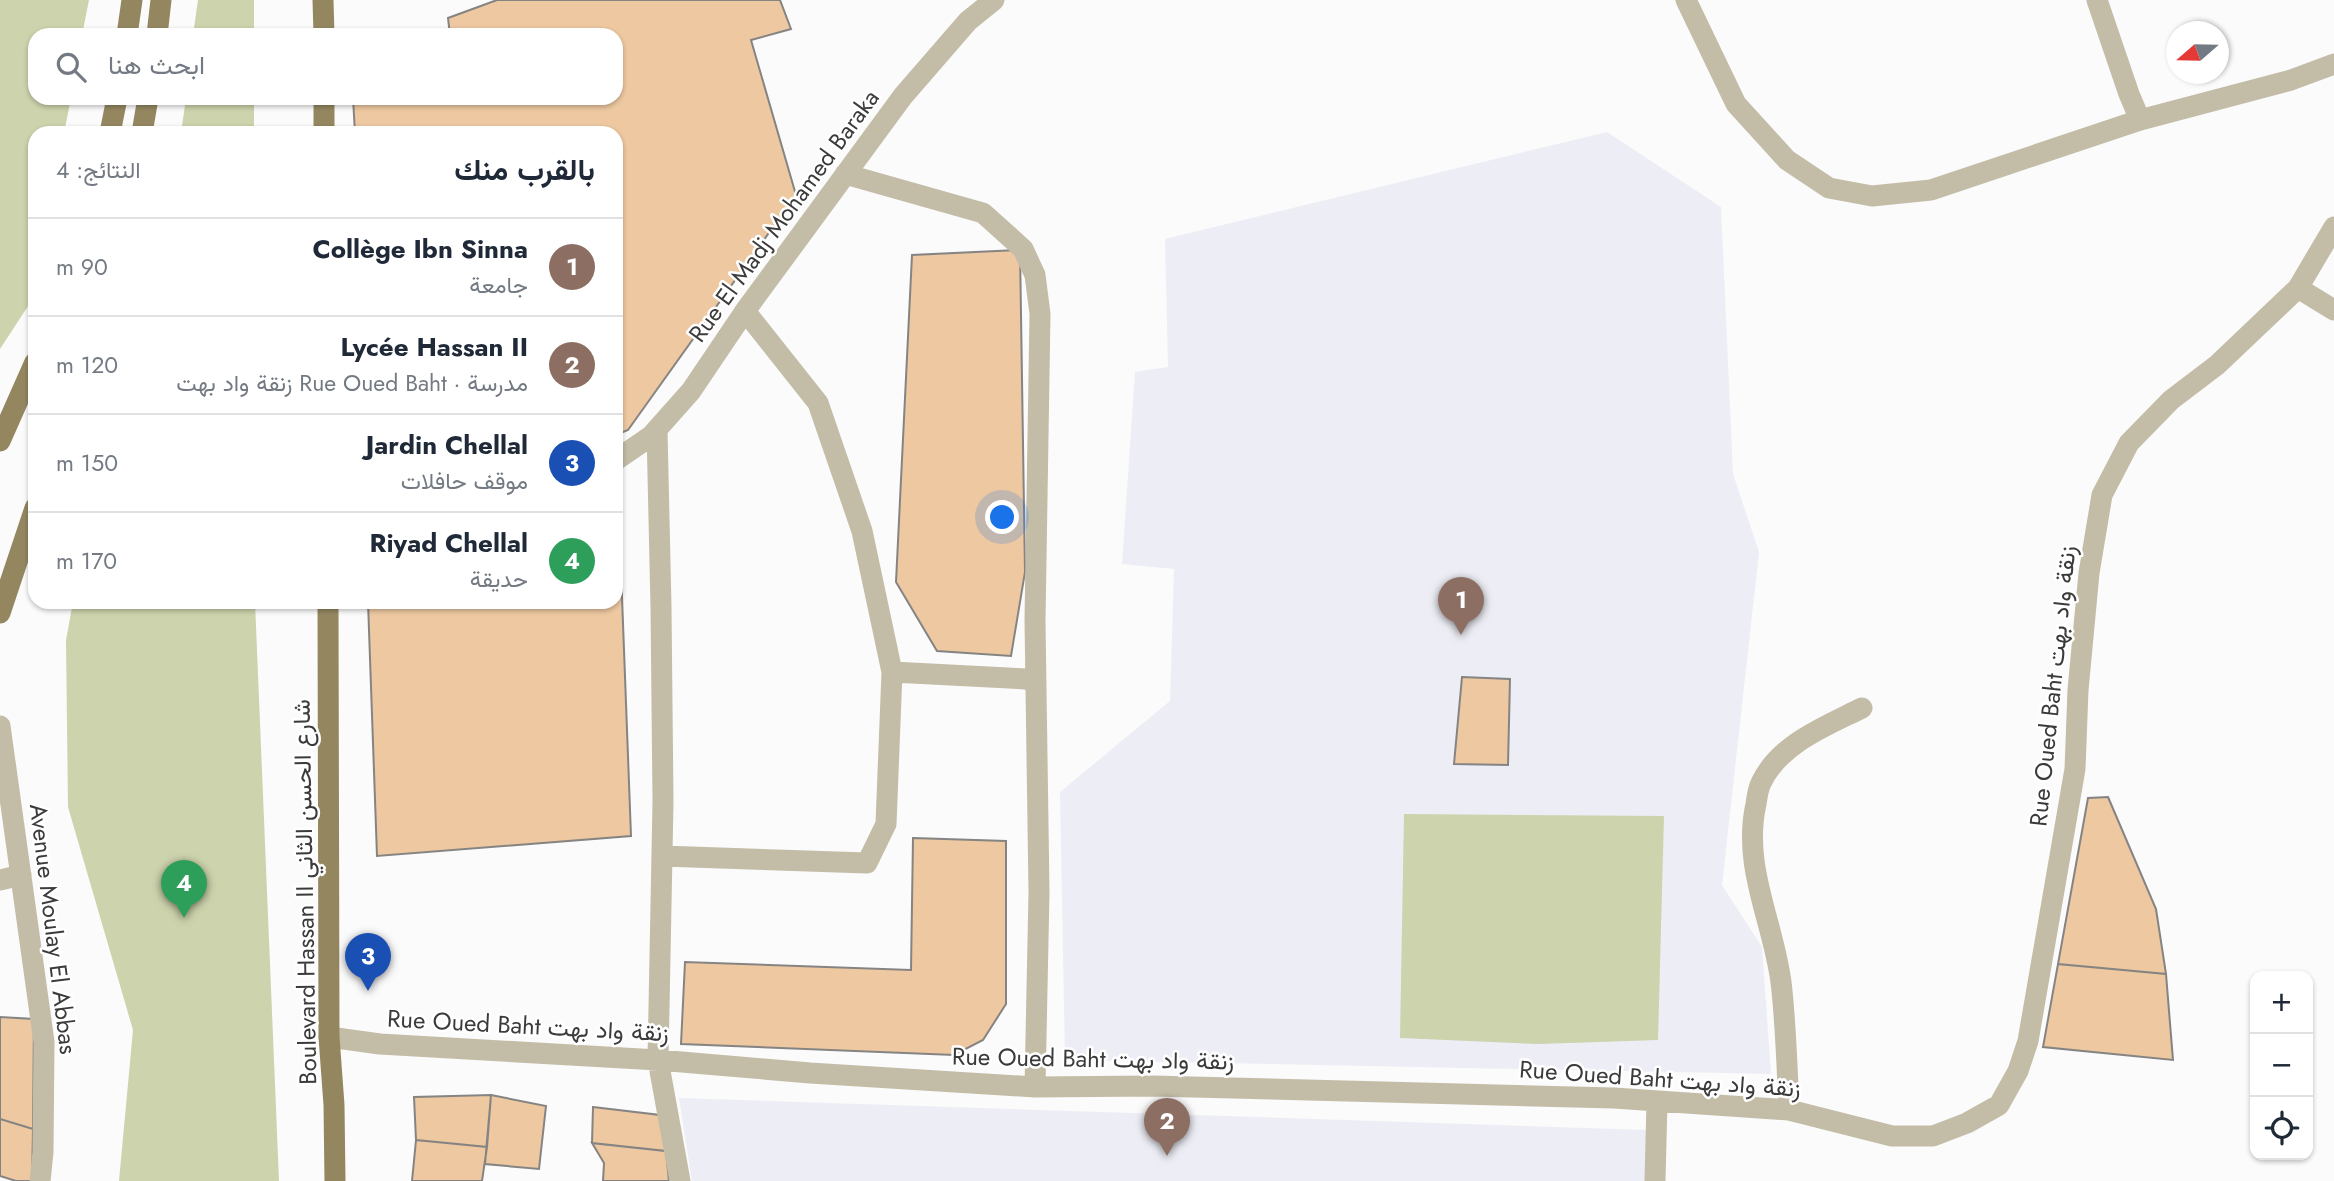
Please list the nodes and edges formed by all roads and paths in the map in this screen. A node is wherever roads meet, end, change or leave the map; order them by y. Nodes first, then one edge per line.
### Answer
1 (132, 0) edge
2 (161, 0) edge
3 (323, 0) edge
4 (994, 0) edge
5 (1686, 0) edge
6 (2097, 0) edge
7 (128, 28) edge
8 (159, 28) edge
9 (324, 28) edge
10 (2334, 64) edge
11 (116, 105) edge
12 (147, 105) edge
13 (324, 105) edge
14 (2140, 120) junction
15 (111, 126) edge
16 (143, 126) edge
17 (324, 126) edge
18 (845, 174) junction
19 (2334, 227) edge
20 (2298, 288) junction
21 (2334, 310) edge
22 (745, 311) junction
23 (28, 373) edge
24 (7, 407) edge
25 (657, 430) junction
26 (0, 441) edge
27 (623, 455) edge
28 (28, 529) edge
29 (328, 609) edge
30 (0, 613) edge
31 (892, 672) junction
32 (1036, 684) junction
33 (1862, 708) dead end
34 (0, 726) edge
35 (662, 856) junction
36 (22, 875) junction
37 (0, 880) edge
38 (329, 1037) junction
39 (658, 1059) junction
40 (1035, 1087) junction
41 (1657, 1101) junction
42 (1789, 1110) junction
43 (40, 1181) edge
44 (335, 1181) edge
45 (680, 1181) edge
46 (1655, 1181) edge

1 - 7 main road
2 - 8 main road
3 - 9 main road
4 - 18 street, Rue El Madj Mohamed Baraka
5 - 14 street
6 - 14 street
10 - 14 street
11 - 15 main road
12 - 16 main road
13 - 17 main road
18 - 22 street, Rue El Madj Mohamed Baraka
18 - 32 street
19 - 20 street, Rue Oued Baht زنقة واد بهت
20 - 21 street
20 - 42 street, Rue Oued Baht زنقة واد بهت
22 - 25 street, Rue El Madj Mohamed Baraka
22 - 31 street
23 - 24 main road
24 - 26 main road
25 - 27 street, Rue El Madj Mohamed Baraka
25 - 35 street
28 - 30 main road
29 - 38 main road, Boulevard Hassan II شارع الحسن الثاني
31 - 32 street
31 - 35 street
32 - 40 street
33 - 42 street
34 - 36 street, Avenue Moulay El Abbas
35 - 39 street
36 - 37 street
36 - 43 street, Avenue Moulay El Abbas
38 - 39 street, Rue Oued Baht زنقة واد بهت
38 - 44 main road, Boulevard Hassan II شارع الحسن الثاني
39 - 40 street, Rue Oued Baht زنقة واد بهت
39 - 45 street
40 - 41 street, Rue Oued Baht زنقة واد بهت
41 - 42 street, Rue Oued Baht زنقة واد بهت
41 - 46 street

